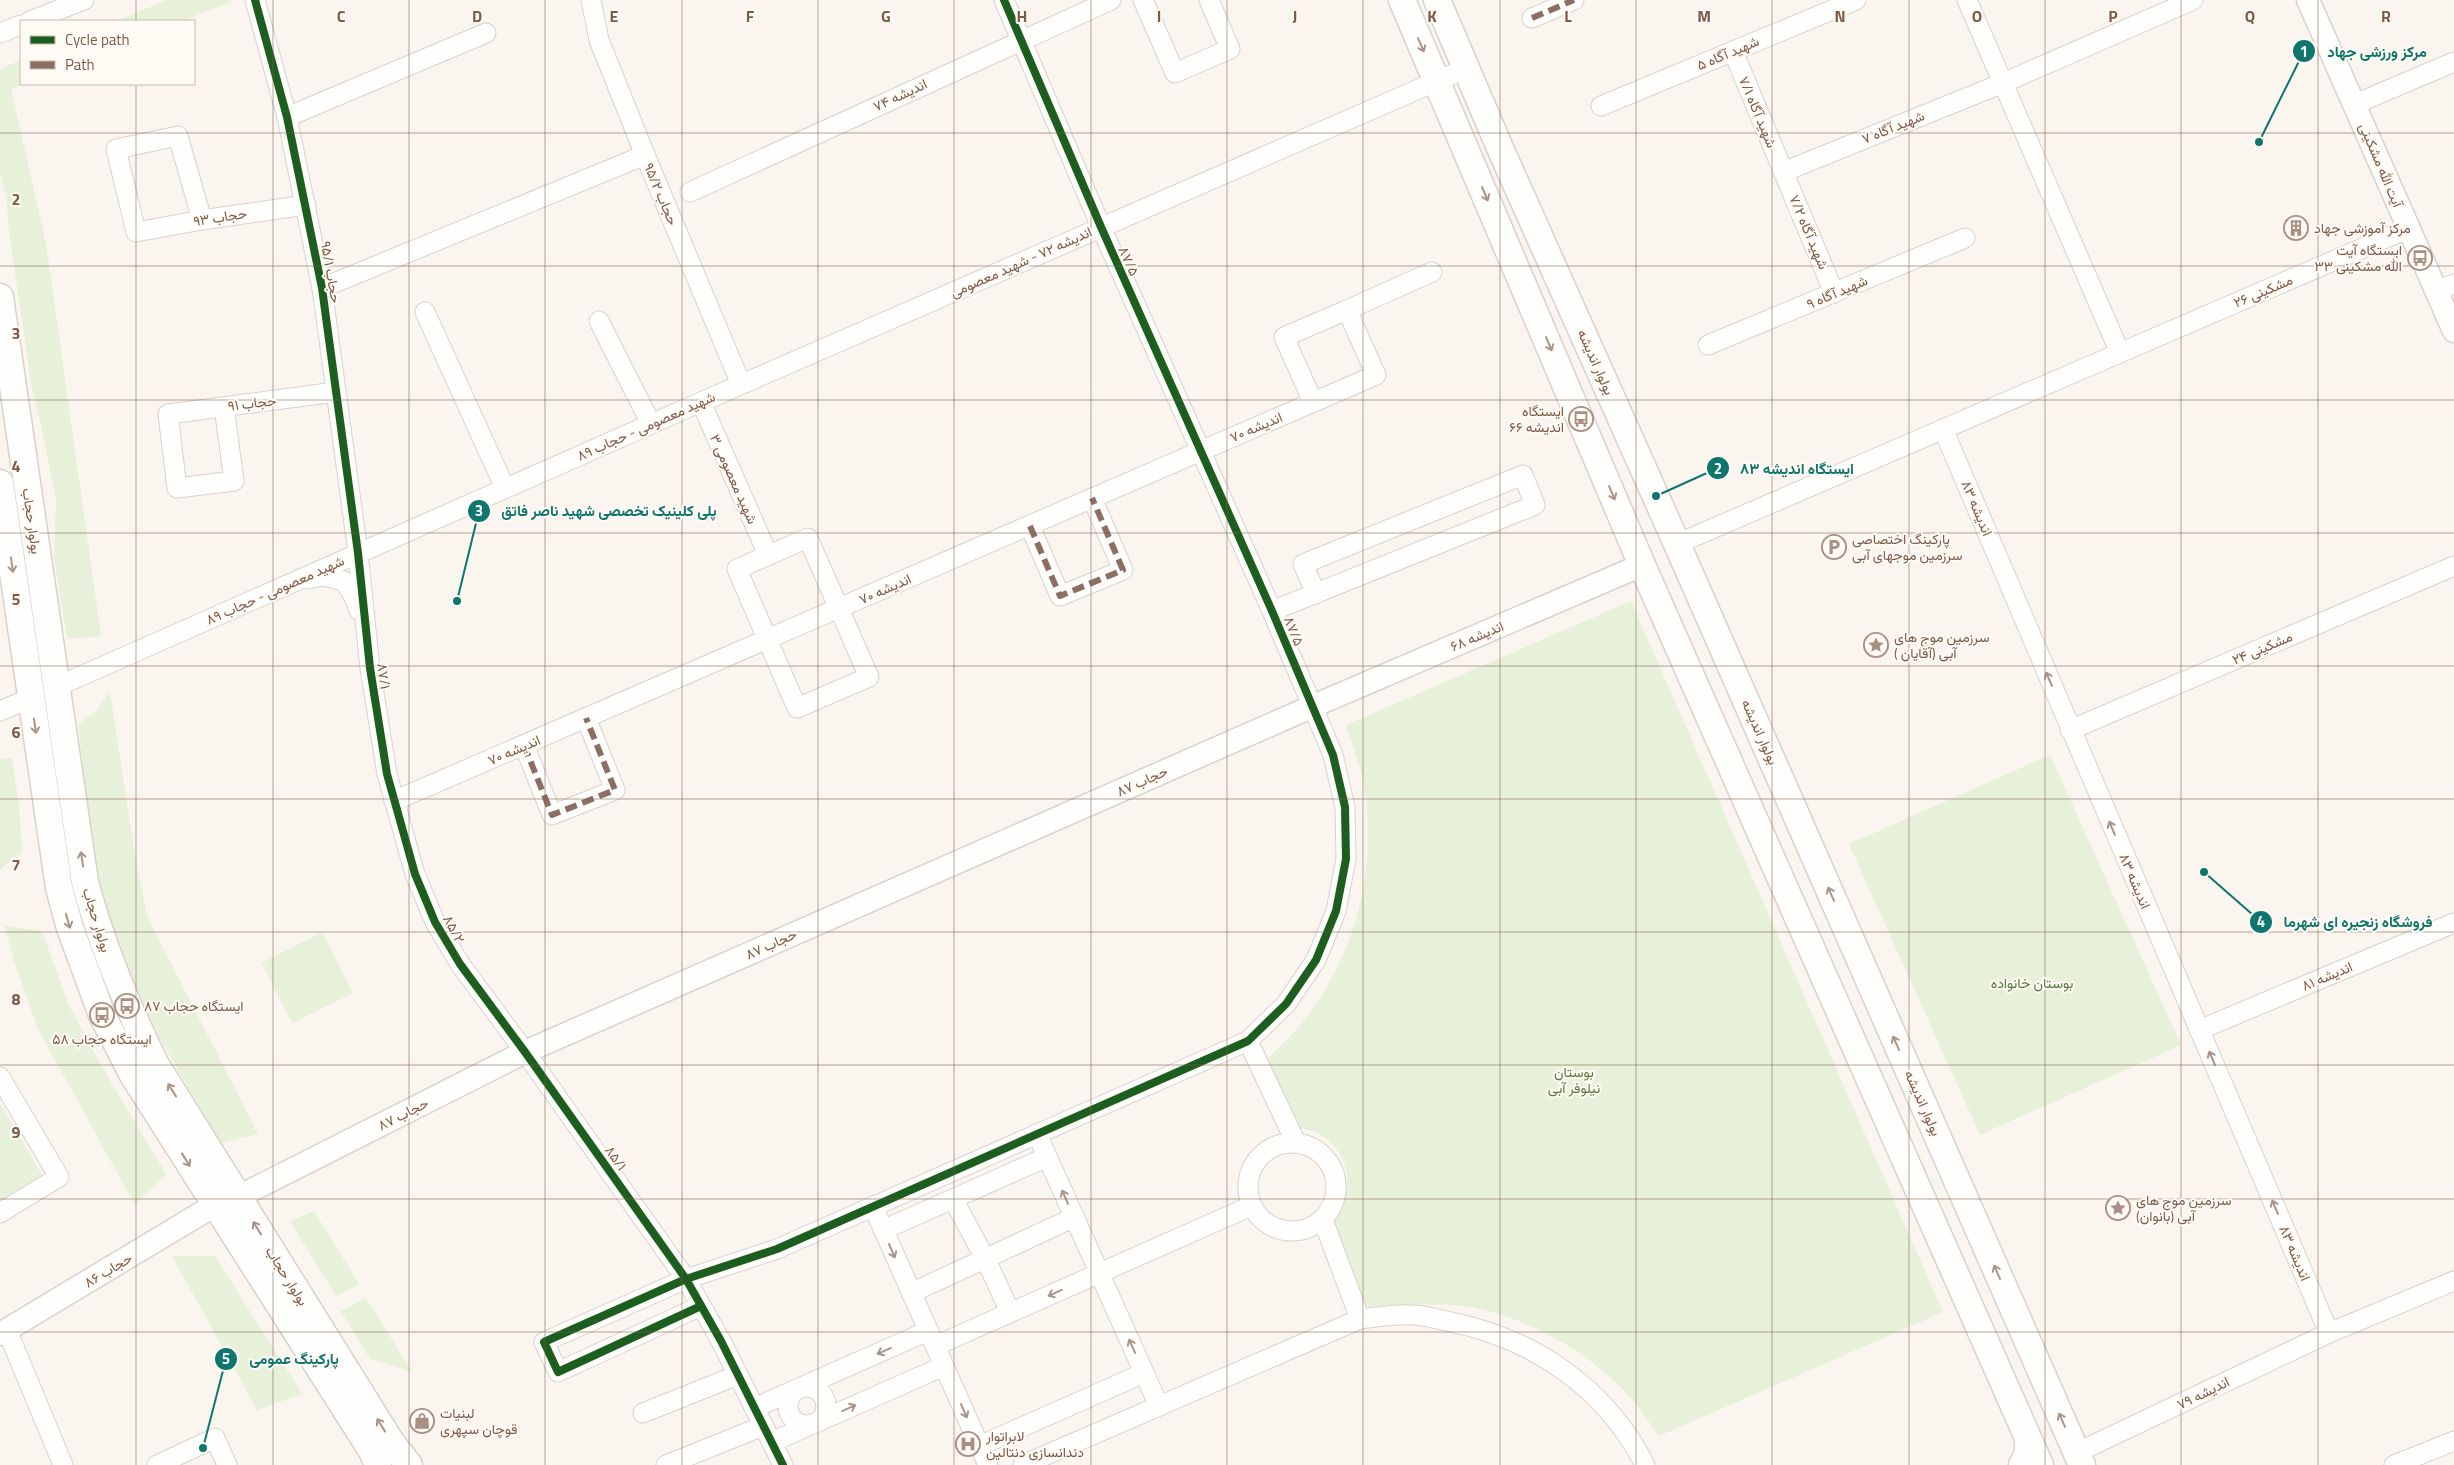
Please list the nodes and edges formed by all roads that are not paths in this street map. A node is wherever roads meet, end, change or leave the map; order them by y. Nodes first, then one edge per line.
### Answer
1 (84, 0) edge
2 (255, 0) edge
3 (591, 0) edge
4 (1004, 0) edge
5 (1111, 0) edge
6 (1143, 0) edge
7 (1209, 0) edge
8 (1402, 0) edge
9 (1437, 0) edge
10 (1574, 0) edge
11 (1856, 0) edge
12 (1967, 0) edge
13 (2193, 0) edge
14 (2308, 0) edge
15 (1532, 18) dead end
16 (33, 20) edge
17 (20, 25) edge
18 (0, 33) edge
19 (486, 33) dead end
20 (1021, 40) junction
21 (1733, 51) junction
22 (2454, 62) edge
23 (1467, 68) junction
24 (1437, 80) junction
25 (2003, 83) junction
26 (2355, 104) junction
27 (1601, 106) dead end
28 (288, 117) junction
29 (645, 155) junction
30 (1783, 172) junction
31 (690, 192) dead end
32 (306, 205) junction
33 (202, 220) junction
34 (1101, 227) junction
35 (2407, 229) junction
36 (1965, 238) dead end
37 (1432, 272) dead end
38 (322, 288) junction
39 (2445, 288) edge
40 (1834, 293) junction
41 (0, 298) edge
42 (1347, 310) junction
43 (425, 312) dead end
44 (599, 321) dead end
45 (2454, 331) edge
46 (1708, 345) dead end
47 (2120, 353) junction
48 (741, 384) junction
49 (336, 392) junction
50 (701, 402) junction
51 (1313, 402) junction
52 (224, 407) junction
53 (651, 424) junction
54 (1943, 429) junction
55 (1200, 451) junction
56 (0, 483) edge
57 (505, 488) junction
58 (1092, 498) junction
59 (1030, 526) junction
60 (1677, 544) junction
61 (358, 553) junction
62 (768, 556) junction
63 (1642, 565) junction
64 (2454, 566) edge
65 (296, 580) junction
66 (1316, 594) junction
67 (839, 609) junction
68 (1272, 611) junction
69 (366, 630) junction
70 (768, 640) junction
71 (56, 687) junction
72 (31, 698) junction
73 (1311, 707) junction
74 (0, 711) edge
75 (586, 718) junction
76 (2070, 730) junction
77 (524, 745) junction
78 (394, 801) junction
79 (2454, 923) edge
80 (2200, 1030) junction
81 (1248, 1041) junction
82 (525, 1052) junction
83 (0, 1077) edge
84 (1037, 1134) junction
85 (1296, 1142) junction
86 (1047, 1157) junction
87 (954, 1198) junction
88 (226, 1201) junction
89 (873, 1206) junction
90 (1251, 1206) junction
91 (0, 1214) edge
92 (1075, 1218) junction
93 (1323, 1220) junction
94 (883, 1230) junction
95 (986, 1260) junction
96 (1099, 1273) junction
97 (686, 1279) junction
98 (2454, 1281) edge
99 (911, 1293) junction
100 (701, 1306) junction
101 (1010, 1312) junction
102 (1360, 1319) junction
103 (4, 1332) edge
104 (2329, 1333) junction
105 (932, 1338) junction
106 (944, 1366) junction
107 (1144, 1373) junction
108 (738, 1375) junction
109 (802, 1387) junction
110 (1159, 1406) junction
111 (754, 1408) junction
112 (643, 1413) dead end
113 (818, 1422) junction
114 (767, 1434) junction
115 (2026, 1434) junction
116 (2454, 1441) edge
117 (980, 1446) junction
118 (2079, 1459) edge
119 (63, 1465) edge
120 (157, 1465) edge
121 (227, 1465) edge
122 (378, 1465) edge
123 (409, 1465) edge
124 (666, 1465) edge
125 (782, 1465) edge
126 (988, 1465) edge
127 (1023, 1465) edge
128 (1645, 1465) edge
129 (2020, 1465) edge
130 (2040, 1465) edge
131 (2394, 1465) edge

1 - 16 street
2 - 28 street, حجاب ۹۵/۱
3 - 29 street, حجاب ۹۵/۲
4 - 20 street, ۸۷/۵
5 - 20 street, اندیشه ۷۴
6 - 7 street
8 -> 24 main road
9 - 23 main road, بولوار اندیشه
10 - 15 street
11 - 21 street, شهید آگاه ۵
12 - 25 street
13 - 25 street, شهید آگاه ۷
14 - 26 street, آیت الله مشکینی
17 - 18 street
19 - 28 street
20 - 31 street, اندیشه ۷۴
20 - 34 street, ۸۷/۵
21 - 27 street, شهید آگاه ۵
21 - 30 street, شهید آگاه ۷/۱
22 - 26 street
23 - 24 street, اندیشه ۷۲ - شهید معصومی
23 - 60 main road, بولوار اندیشه
24 - 34 street, اندیشه ۷۲ - شهید معصومی
24 -> 63 main road
25 - 30 street, شهید آگاه ۷
25 - 47 street
26 - 35 street, آیت الله مشکینی
28 - 32 street, حجاب ۹۵/۱
29 - 38 street
29 - 48 street, حجاب ۹۵/۲
30 - 40 street, شهید آگاه ۷/۲
32 - 33 street, حجاب ۹۳
32 - 38 street, حجاب ۹۵/۱
33 - 33 street, حجاب ۹۳
34 - 48 street, اندیشه ۷۲ - شهید معصومی
34 - 55 street, ۸۷/۵
35 - 39 street, آیت الله مشکینی
35 - 47 street, مشکینی ۲۶
36 - 40 street, شهید آگاه ۹
37 - 42 street
38 - 49 street, حجاب ۹۵/۱
39 - 45 street, آیت الله مشکینی
40 - 46 street, شهید آگاه ۹
41 - 71 main road, بولوار حجاب
42 - 51 street, اندیشه ۷۰
42 - 51 street
43 - 57 street
44 - 53 street
47 - 54 street
48 - 50 street, شهید معصومی - حجاب ۸۹
49 - 52 street, حجاب ۹۱
49 - 61 street, حجاب ۹۵/۱
50 - 53 street, شهید معصومی - حجاب ۸۹
50 - 62 street, شهید معصومی ۳
51 - 55 street, اندیشه ۷۰
52 - 52 street, حجاب ۹۱
53 - 57 street, شهید معصومی - حجاب ۸۹
54 - 60 street
76 -> 54 street, اندیشه ۸۳
55 - 58 street, اندیشه ۷۰
55 - 68 street, ۸۷/۵
56 -> 72 main road, بولوار حجاب
57 - 61 street, شهید معصومی - حجاب ۸۹
58 - 59 street, اندیشه ۷۰
58 - 59 street
59 - 67 street, اندیشه ۷۰
118 -> 60 main road, بولوار اندیشه
61 - 65 street, شهید معصومی - حجاب ۸۹
61 - 69 street, ۸۷/۱
62 - 67 street
62 - 70 street
63 - 73 street, اندیشه ۶۸
63 - 115 main road
64 - 76 street, مشکینی ۲۴
65 - 69 street
65 - 71 street, شهید معصومی - حجاب ۸۹
66 - 66 street
66 - 68 street
67 - 70 street, اندیشه ۷۰
67 - 70 street
68 - 73 street, ۸۷/۵
69 - 78 street, ۸۷/۱
70 - 75 street, اندیشه ۷۰
71 - 72 main road
88 -> 71 main road, بولوار حجاب
72 - 74 street
72 -> 88 main road, بولوار حجاب
73 - 81 street, ۸۷/۵
73 - 82 street, حجاب ۸۷
75 - 77 street, اندیشه ۷۰
75 - 77 street
80 -> 76 street, اندیشه ۸۳
77 - 78 street, اندیشه ۷۰
78 - 82 street, ۸۵/۲
79 - 80 street, اندیشه ۸۱
104 -> 80 street, اندیشه ۸۳
81 - 84 street
81 - 85 street
82 - 88 street, حجاب ۸۷
82 - 97 street, ۸۵/۱
83 - 91 street
84 - 86 street
84 - 89 street
85 - 90 street
85 - 93 street
86 - 87 street
92 -> 86 street
87 - 94 street
87 - 95 street
88 - 103 street, حجاب ۸۶
88 - 122 main road, بولوار حجاب
123 -> 88 main road, بولوار حجاب
89 - 94 street
89 - 97 street
90 - 93 street
90 - 96 street
92 - 95 street
92 - 96 street
93 - 102 street
94 -> 99 street
95 - 99 street
95 - 101 street
96 -> 101 street
107 -> 96 street
97 - 100 street, ۸۵/۱
97 - 100 street
98 - 104 street, اندیشه ۷۹
99 - 105 street
100 - 108 street, ۸۵/۱
101 - 105 street
102 - 110 street
102 - 128 street
103 - 119 street
104 - 118 street, اندیشه ۷۹
105 - 106 street
105 -> 109 street
113 -> 106 street
106 -> 117 street
107 - 110 street
107 - 117 street
108 - 111 street, ۸۵/۱
108 - 112 street
109 - 111 street
109 - 113 street
109 - 113 street
110 - 127 street
111 - 114 street, ۸۵/۱
113 - 114 street
114 - 124 street
114 - 125 street, ۸۵/۱
115 - 129 street
115 - 130 main road
116 - 131 street
117 - 126 street
120 - 121 street

